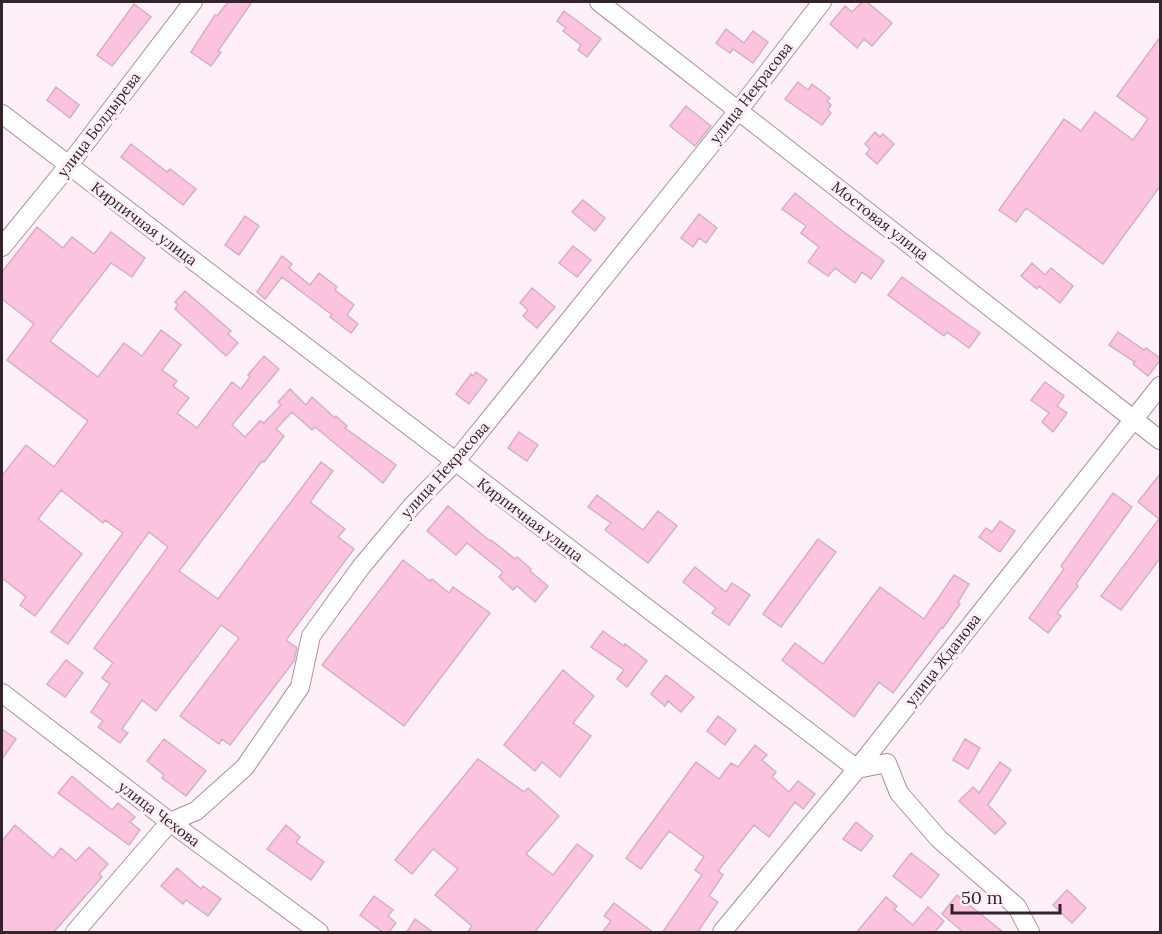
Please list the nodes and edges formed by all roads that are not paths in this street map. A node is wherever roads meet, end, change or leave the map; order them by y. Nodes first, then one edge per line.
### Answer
1 (193, 2) edge
2 (599, 2) edge
3 (822, 2) edge
4 (738, 111) junction
5 (2, 114) edge
6 (68, 166) junction
7 (2, 248) edge
8 (1161, 386) edge
9 (1134, 420) junction
10 (1161, 440) edge
11 (455, 462) junction
12 (2, 693) edge
13 (856, 769) junction
14 (170, 822) junction
15 (75, 933) edge
16 (319, 933) edge
17 (722, 933) edge
18 (1030, 933) edge

1 - 6 street, улица Болдырева
2 - 4 street, Мостовая улица
3 - 4 street, улица Некрасова
4 - 9 street, Мостовая улица
4 - 11 street, улица Некрасова
5 - 6 street, Кирпичная улица
6 - 7 street, улица Болдырева
6 - 11 street, Кирпичная улица
8 - 9 street, улица Жданова
9 - 10 street, Мостовая улица
9 - 13 street, улица Жданова
11 - 13 street, Кирпичная улица
11 - 14 street, улица Некрасова
12 - 14 street, улица Чехова
13 - 17 street, улица Жданова
13 - 18 street
14 - 15 street, улица Некрасова
14 - 16 street, улица Чехова

